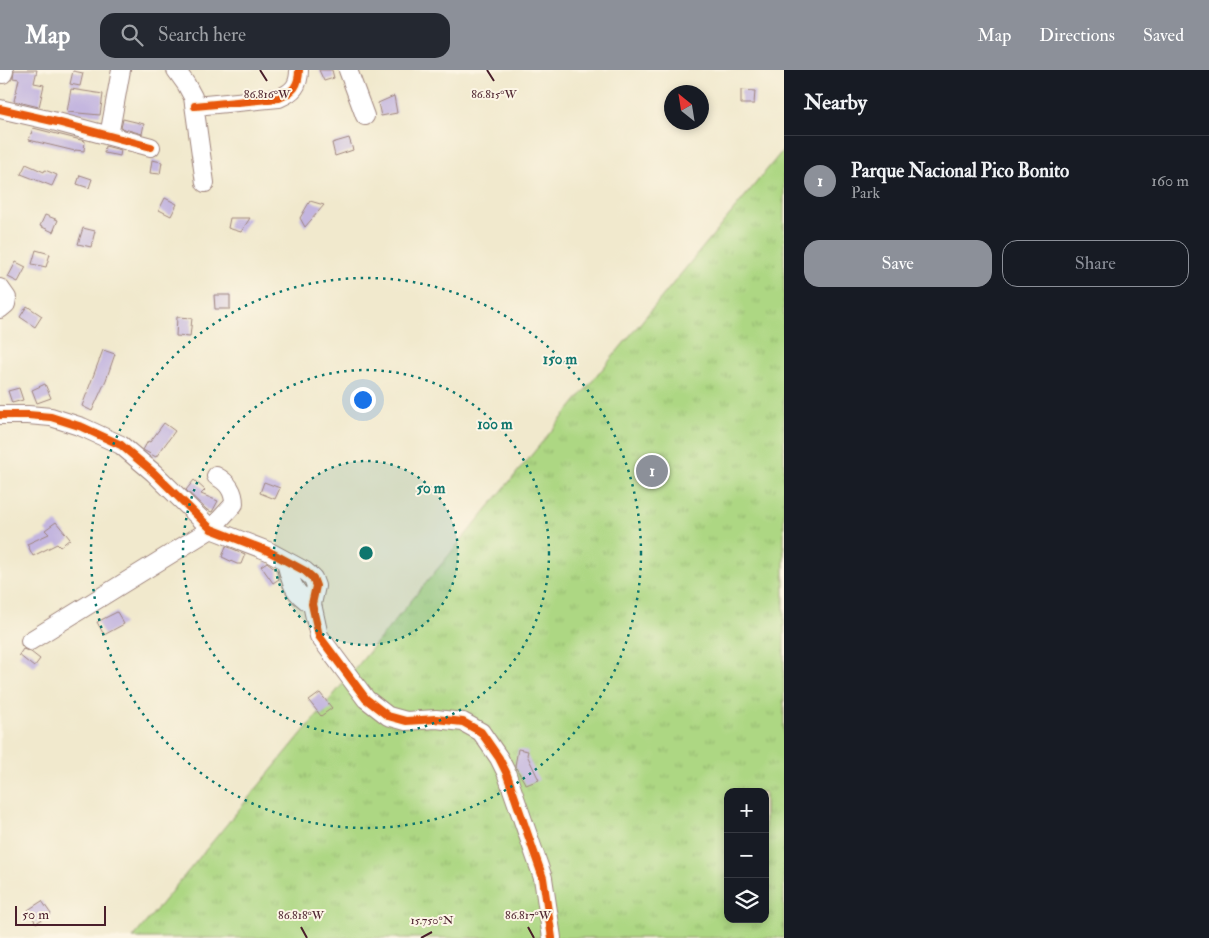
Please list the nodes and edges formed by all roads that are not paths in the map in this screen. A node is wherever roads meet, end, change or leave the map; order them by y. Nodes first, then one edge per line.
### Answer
1 (120, 70) edge
2 (176, 70) edge
3 (299, 70) edge
4 (348, 70) edge
5 (195, 106) junction
6 (0, 110) edge
7 (365, 116) dead end
8 (108, 136) junction
9 (151, 147) dead end
10 (205, 183) dead end
11 (0, 288) edge
12 (0, 309) edge
13 (0, 415) edge
14 (216, 476) dead end
15 (211, 529) junction
16 (30, 641) dead end
17 (552, 938) edge

1 - 8 street
2 - 5 street
3 - 5 street
4 - 7 street
5 - 10 street
6 - 8 street
8 - 9 street
11 - 12 street
13 - 15 street
14 - 15 street
15 - 16 street
15 - 17 street

